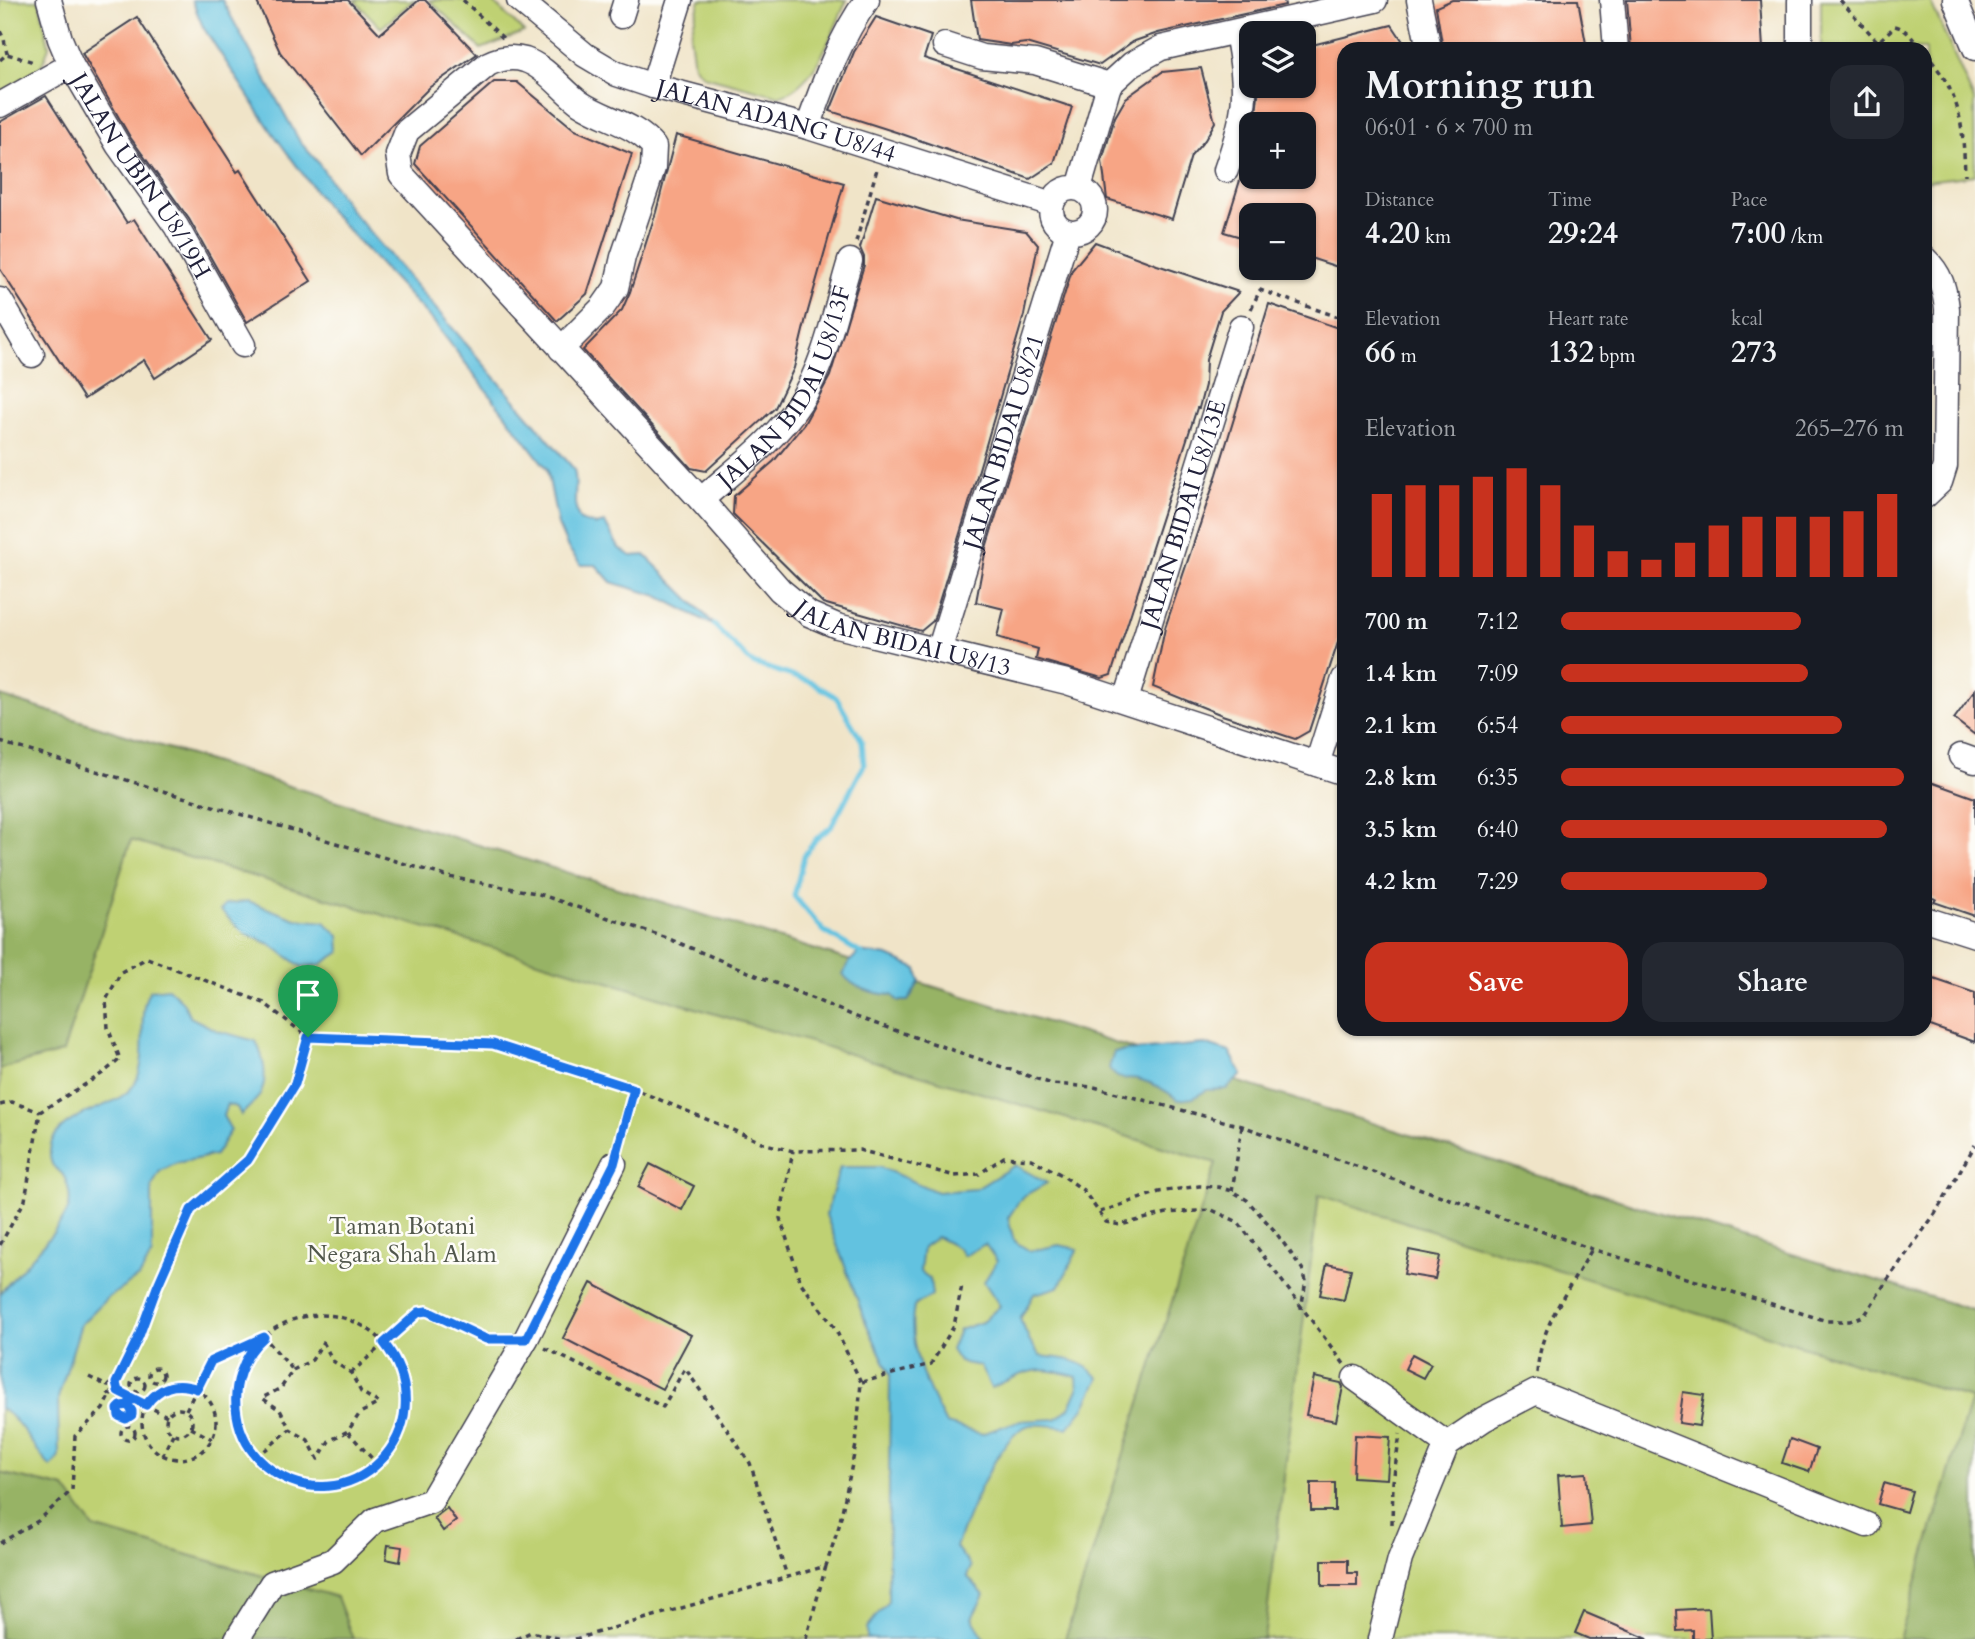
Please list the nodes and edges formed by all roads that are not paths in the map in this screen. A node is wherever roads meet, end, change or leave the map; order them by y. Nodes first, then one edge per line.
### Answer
1 (49, 0) edge
2 (519, 0) edge
3 (680, 0) edge
4 (867, 0) edge
5 (1375, 0) edge
6 (1419, 0) edge
7 (1612, 0) edge
8 (1800, 0) edge
9 (1955, 0) edge
10 (1237, 33) junction
11 (1428, 42) edge
12 (1615, 42) edge
13 (1800, 42) edge
14 (945, 45) dead end
15 (1975, 48) edge
16 (71, 65) junction
17 (1109, 85) junction
18 (653, 86) junction
19 (0, 105) edge
20 (808, 127) junction
21 (1226, 170) dead end
22 (1079, 188) junction
23 (1052, 204) junction
24 (1068, 232) junction
25 (850, 261) road end
26 (1932, 267) edge
27 (0, 300) edge
28 (1241, 327) road end
29 (243, 345) dead end
30 (561, 348) junction
31 (32, 355) dead end
32 (1932, 489) edge
33 (701, 500) junction
34 (939, 651) junction
35 (1126, 700) junction
36 (1337, 702) edge
37 (1317, 764) junction
38 (1337, 771) edge
39 (1932, 921) edge
40 (1975, 935) edge
41 (614, 1164) road end
42 (1355, 1378) road end
43 (1447, 1444) junction
44 (1867, 1525) dead end
45 (237, 1639) edge
46 (1380, 1639) edge

1 - 16 street, JALAN UBIN U8/19H
2 - 18 street, JALAN ADANG U8/44
3 - 18 street
4 - 20 street
5 - 10 street
6 - 11 street
7 - 12 street
8 - 13 street
9 - 15 street
10 - 17 street
10 - 21 street
14 - 17 street
16 - 19 street
16 - 29 street, JALAN UBIN U8/19H
17 - 22 street
18 - 20 street, JALAN ADANG U8/44
20 - 23 street, JALAN ADANG U8/44
22 - 23 street
22 - 24 street
23 - 24 street
24 - 34 street, JALAN BIDAI U8/21
25 - 33 street, JALAN BIDAI U8/13F
26 - 32 street
27 - 31 street
28 - 35 street, JALAN BIDAI U8/13E
30 - 30 street, JALAN BIDAI U8/13
30 - 33 street, JALAN BIDAI U8/13
33 - 34 street, JALAN BIDAI U8/13
34 - 35 street, JALAN BIDAI U8/13
35 - 37 street, JALAN BIDAI U8/13
36 - 37 street
37 - 38 street, JALAN BIDAI U8/13
39 - 40 street
41 - 45 street
42 - 43 street
43 - 44 street
43 - 46 street

